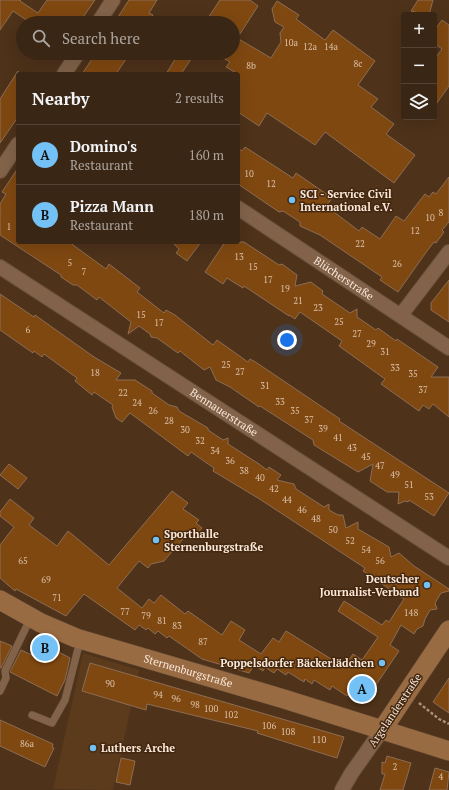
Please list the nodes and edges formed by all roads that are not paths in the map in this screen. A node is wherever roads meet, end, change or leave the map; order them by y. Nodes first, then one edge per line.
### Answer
1 (113, 0) edge
2 (103, 16) edge
3 (73, 60) edge
4 (65, 72) edge
5 (16, 147) edge
6 (0, 171) edge
7 (240, 209) edge
8 (449, 252) edge
9 (0, 267) edge
10 (400, 315) junction
11 (449, 348) edge
12 (449, 558) edge
13 (0, 600) edge
14 (31, 617) junction
15 (449, 630) edge
16 (81, 639) junction
17 (0, 690) edge
18 (32, 714) dead end
19 (382, 730) junction
20 (449, 751) edge
21 (342, 790) edge

1 - 2 street
3 - 4 street
5 - 6 street
7 - 10 street, Blücherstraße
8 - 10 street
9 - 12 street, Bennauerstraße
10 - 11 street, Blücherstraße
13 - 14 street, Sternenburgstraße
14 - 16 street, Sternenburgstraße
14 - 17 lane
15 - 19 street, Argelanderstraße
16 - 18 lane
16 - 19 street, Sternenburgstraße
19 - 20 street, Sternenburgstraße
19 - 21 street, Argelanderstraße

